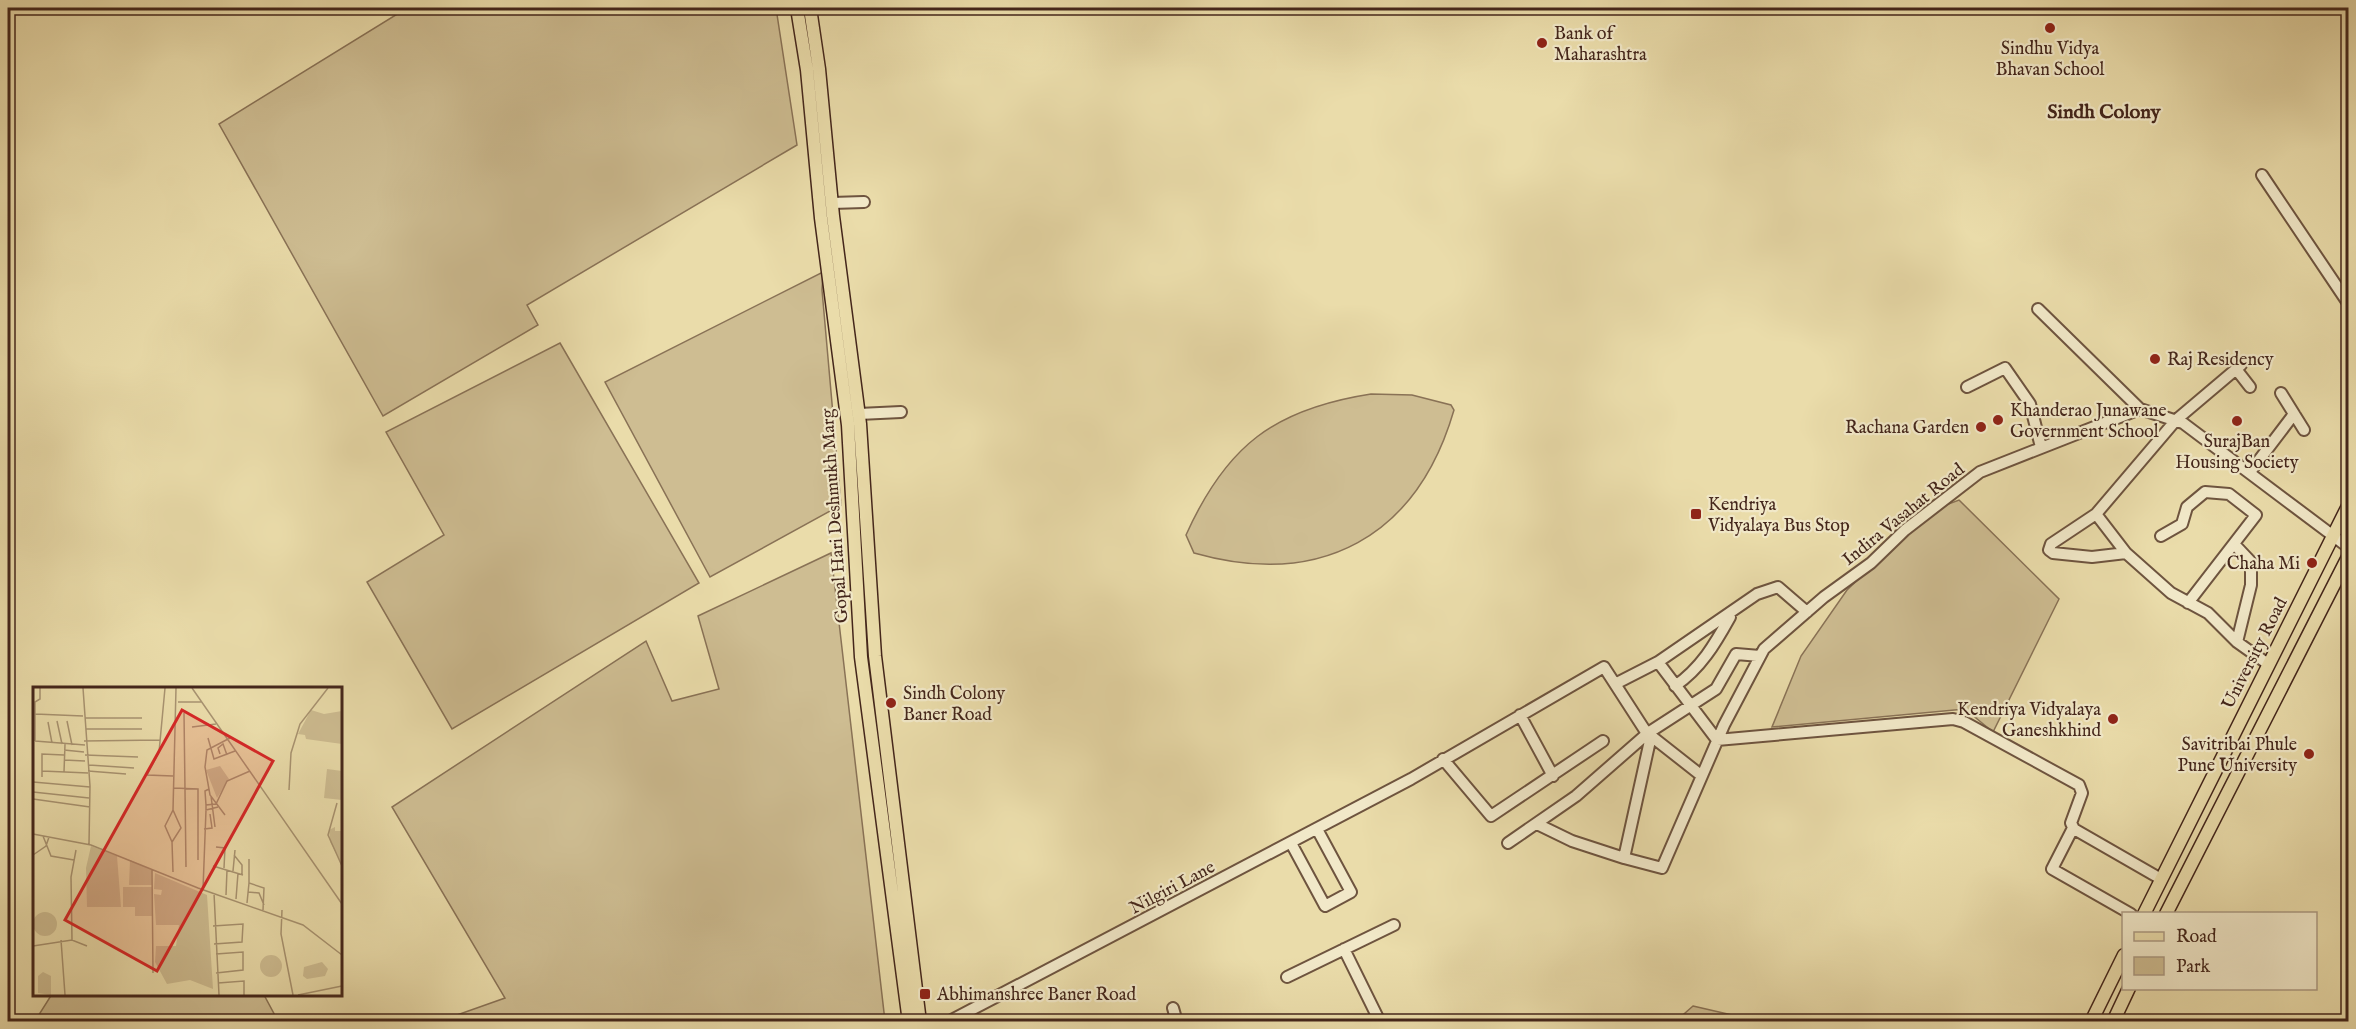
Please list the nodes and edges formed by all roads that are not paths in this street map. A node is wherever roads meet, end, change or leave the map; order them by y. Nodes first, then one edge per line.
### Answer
1 (798, 8) edge
2 (810, 8) edge
3 (2262, 175) dead end
4 (864, 202) dead end
5 (832, 203) junction
6 (2349, 303) edge
7 (2038, 309) dead end
8 (1967, 387) dead end
9 (2250, 387) dead end
10 (2281, 393) dead end
11 (2140, 409) junction
12 (901, 412) dead end
13 (859, 414) junction
14 (2294, 414) junction
15 (2176, 420) junction
16 (2304, 429) dead end
17 (2041, 447) junction
18 (2250, 472) junction
19 (2349, 506) edge
20 (2096, 514) junction
21 (2161, 536) dead end
22 (2334, 536) junction
23 (2234, 544) junction
24 (2349, 547) edge
25 (2126, 552) junction
26 (2349, 557) edge
27 (2188, 603) junction
28 (1733, 612) junction
29 (1807, 612) junction
30 (2237, 642) junction
31 (1760, 656) junction
32 (1658, 662) junction
33 (2268, 664) junction
34 (865, 681) junction
35 (878, 681) junction
36 (1615, 684) junction
37 (1675, 686) junction
38 (1691, 707) junction
39 (1520, 715) junction
40 (1649, 734) junction
41 (1718, 740) junction
42 (1603, 741) dead end
43 (1443, 759) junction
44 (1553, 776) junction
45 (1701, 776) junction
46 (1537, 824) junction
47 (2073, 828) junction
48 (1317, 829) junction
49 (1291, 843) junction
50 (1508, 843) dead end
51 (1624, 858) junction
52 (2161, 879) junction
53 (2127, 912) edge
54 (2145, 912) edge
55 (2167, 912) edge
56 (1394, 925) dead end
57 (1344, 949) junction
58 (2122, 960) edge
59 (1287, 977) dead end
60 (2128, 990) edge
61 (1173, 1008) dead end
62 (909, 1022) edge
63 (920, 1022) edge
64 (948, 1022) edge
65 (1177, 1022) edge
66 (1380, 1022) edge
67 (2091, 1022) edge
68 (2112, 1022) edge

1 - 34 main road, Gopal Hari Deshmukh Marg
2 - 5 main road, Gopal Hari Deshmukh Marg
3 - 6 street
4 - 5 street
5 - 13 main road, Gopal Hari Deshmukh Marg
7 - 11 street
8 - 17 street
9 - 15 street
10 - 14 street
11 - 15 street
11 - 17 street, Indira Vasahat Road
12 - 13 street
13 - 35 main road, Gopal Hari Deshmukh Marg
14 - 16 street
14 - 18 street
15 - 18 street
15 - 20 street
17 - 29 street, Indira Vasahat Road
18 - 22 street
19 - 22 main road, University Road
20 - 25 street
20 - 25 street
21 - 23 street
22 - 24 street
22 - 33 main road, University Road
23 - 27 street
23 - 30 street
25 - 27 street
26 - 55 main road
27 - 30 street
28 - 29 street
28 - 32 street
28 - 37 street
29 - 31 street, Indira Vasahat Road
30 - 33 street
31 - 38 street
31 - 41 street, Indira Vasahat Road
32 - 36 street
32 - 37 street
33 - 52 main road, University Road
34 - 35 main road
34 - 62 main road, Gopal Hari Deshmukh Marg
35 - 63 main road, Gopal Hari Deshmukh Marg
36 - 39 street, Nilgiri Lane
36 - 40 street
37 - 38 street
38 - 40 street
38 - 41 street
39 - 43 street, Nilgiri Lane
39 - 44 street
40 - 45 street
40 - 46 street
40 - 51 street
41 - 45 street, Indira Vasahat Road
41 - 47 street
42 - 44 street
43 - 44 street
43 - 48 street, Nilgiri Lane
45 - 51 street, Indira Vasahat Road
46 - 50 street
46 - 51 street
47 - 52 street
47 - 53 street
48 - 49 street, Nilgiri Lane
48 - 49 street
49 - 64 street, Nilgiri Lane
52 - 54 main road, University Road
56 - 57 street
57 - 59 street
57 - 66 street
58 - 67 main road
60 - 68 main road
61 - 65 street

